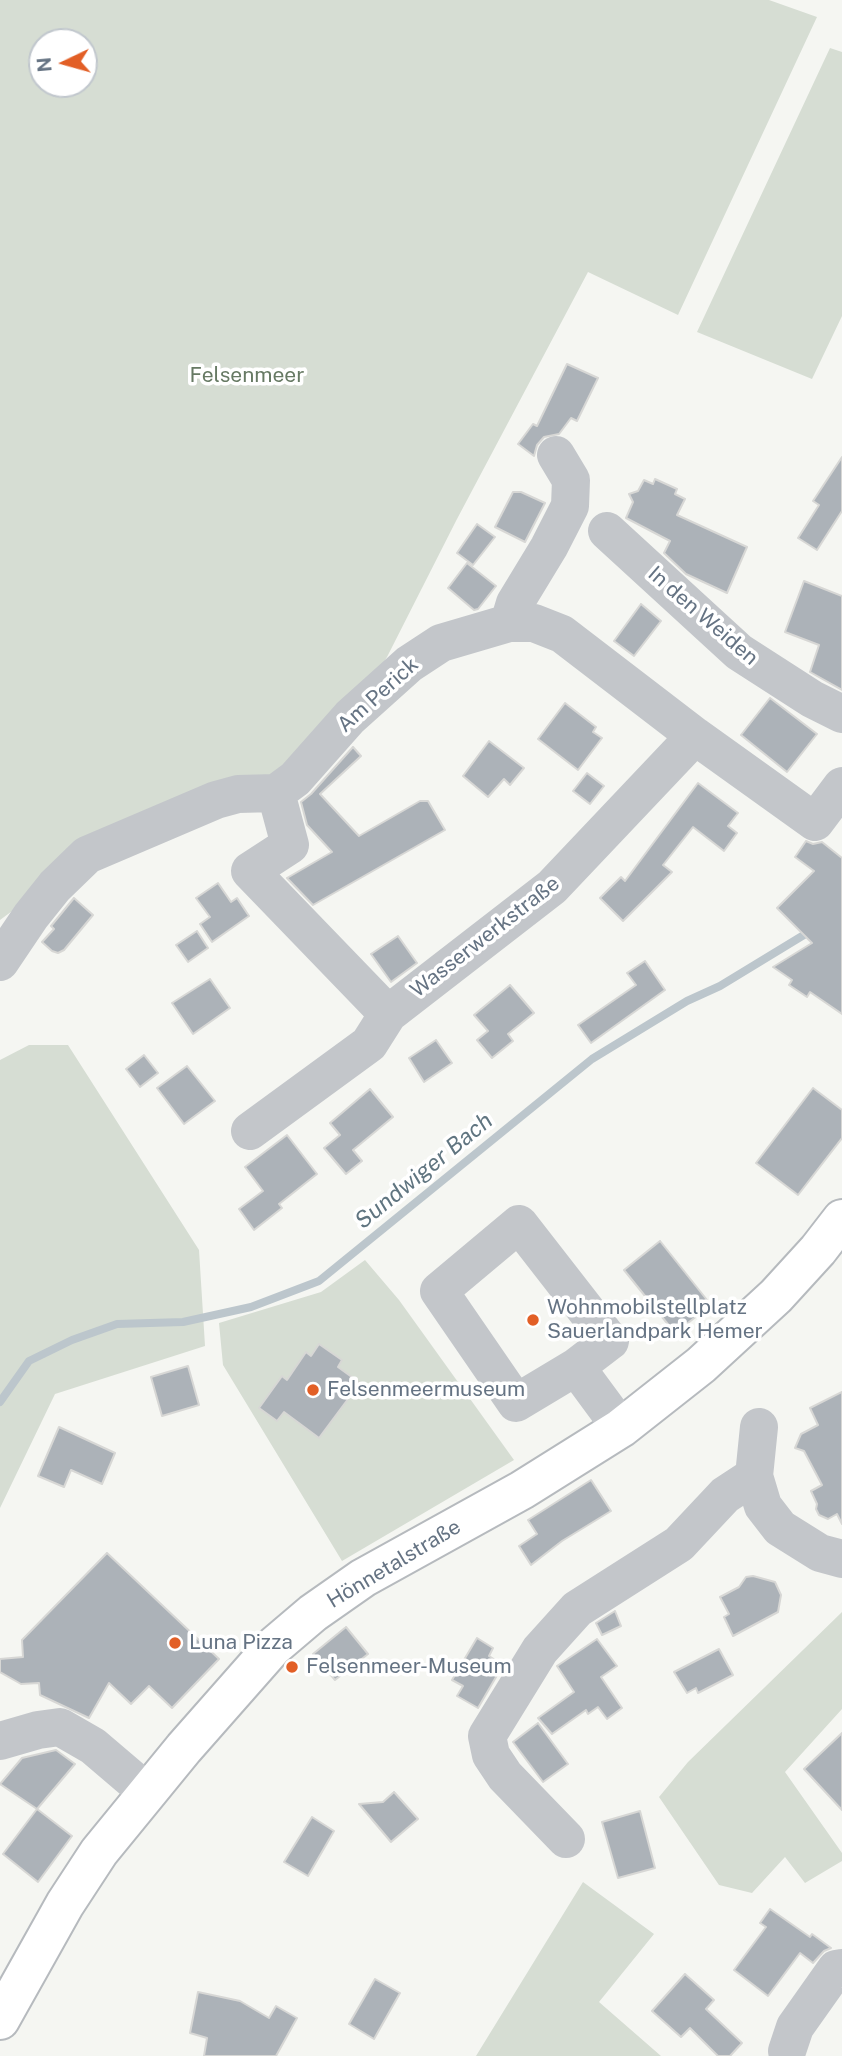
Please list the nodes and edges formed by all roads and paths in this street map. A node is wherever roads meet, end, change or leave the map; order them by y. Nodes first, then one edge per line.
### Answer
1 (556, 455) dead end
2 (607, 531) dead end
3 (509, 623) junction
4 (842, 714) edge
5 (695, 736) junction
6 (842, 786) edge
7 (275, 793) junction
8 (0, 962) edge
9 (388, 1014) junction
10 (250, 1131) dead end
11 (842, 1219) edge
12 (576, 1367) junction
13 (759, 1427) dead end
14 (621, 1428) junction
15 (754, 1476) junction
16 (842, 1559) edge
17 (0, 1741) edge
18 (147, 1793) junction
19 (566, 1839) dead end
20 (842, 1968) edge
21 (3, 2008) edge
22 (788, 2051) dead end

1 - 3 street
2 - 4 street, In den Weiden
3 - 5 street, Am Perick
3 - 7 street, Am Perick
5 - 6 street, Am Perick
5 - 9 street, Wasserwerkstraße
7 - 8 street
7 - 9 street
9 - 10 street, Wasserwerkstraße
11 - 14 main road, Hönnetalstraße
12 - 12 street
12 - 14 street
13 - 15 street
14 - 18 main road, Hönnetalstraße
15 - 16 street
15 - 19 street
17 - 18 street
18 - 21 main road, Hönnetalstraße
20 - 22 street

